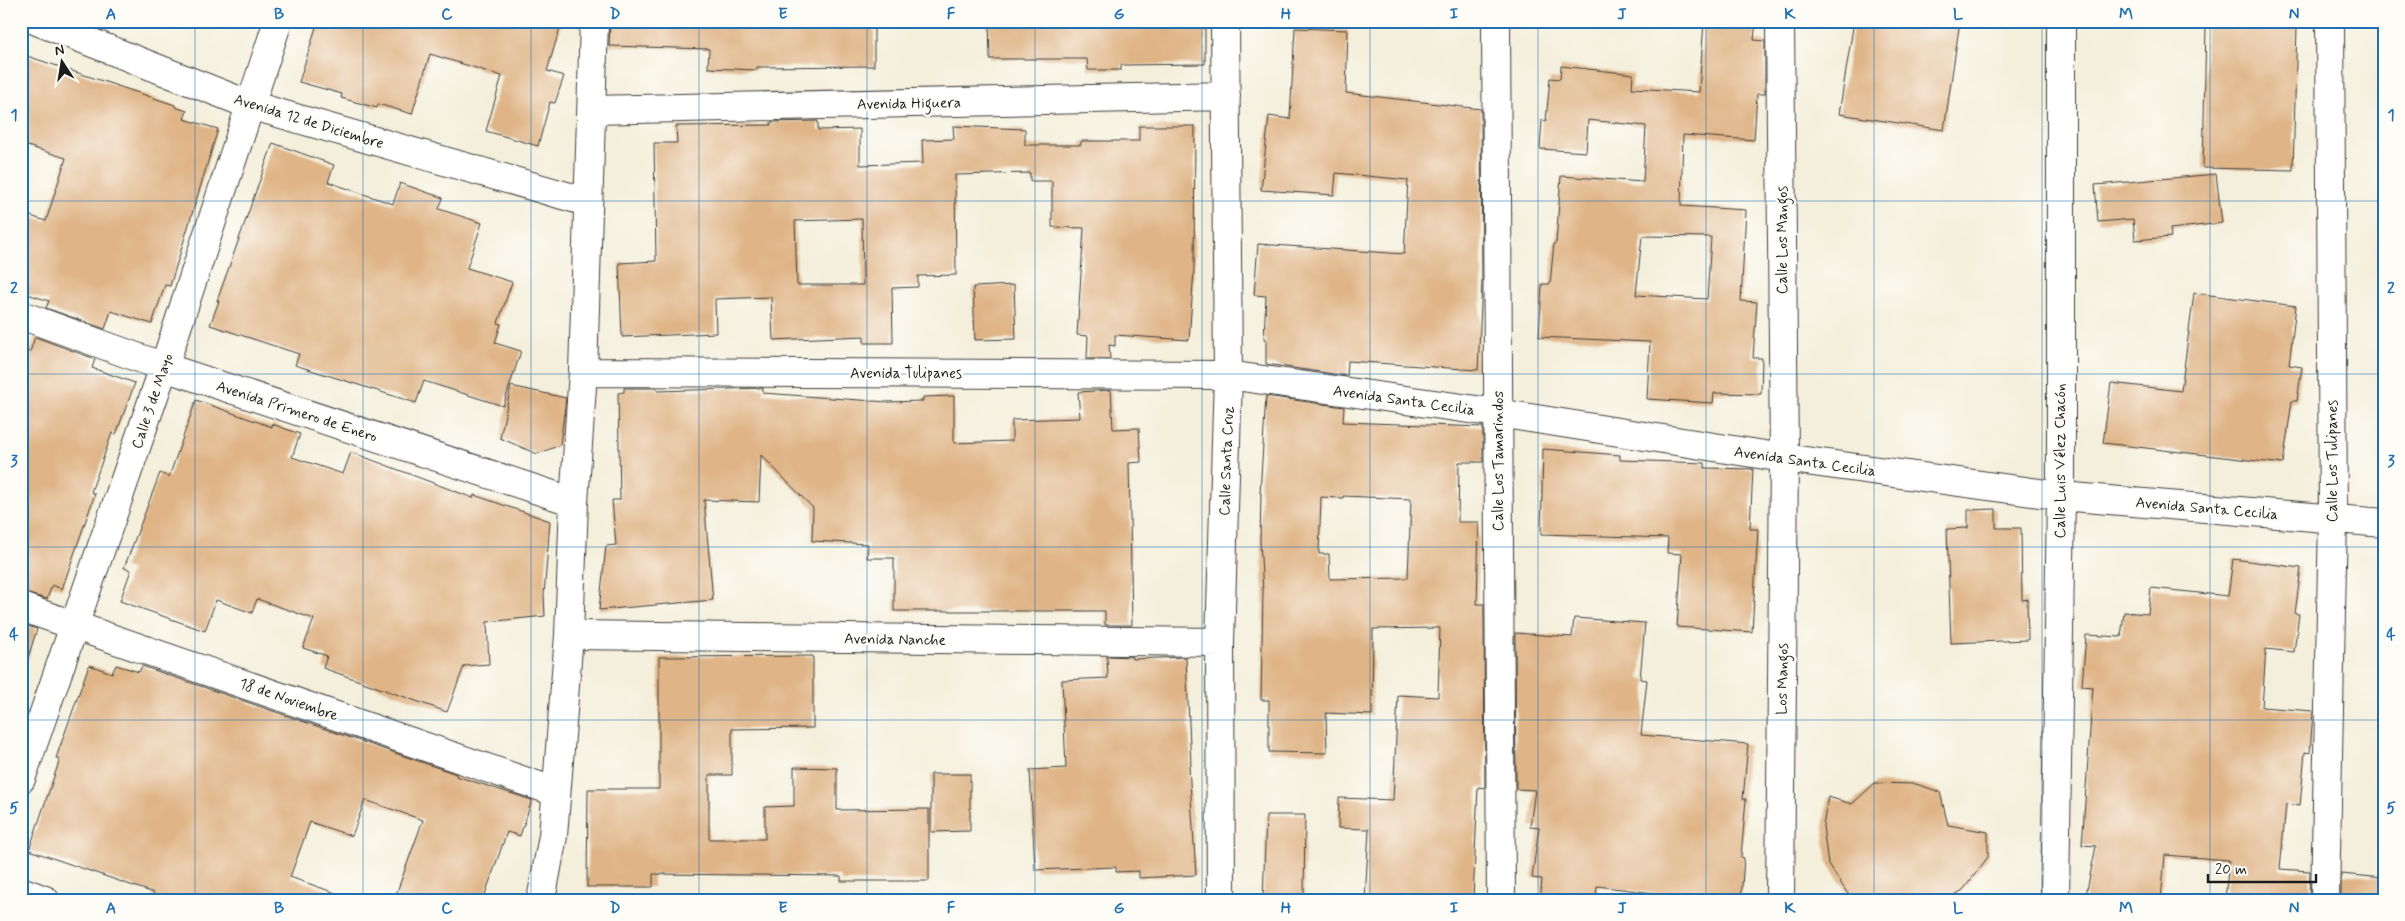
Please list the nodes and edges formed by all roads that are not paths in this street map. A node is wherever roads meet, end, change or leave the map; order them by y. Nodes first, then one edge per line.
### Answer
1 (37, 21) edge
2 (278, 21) edge
3 (594, 21) edge
4 (1225, 21) edge
5 (1496, 21) edge
6 (1780, 21) edge
7 (2061, 21) edge
8 (2330, 21) edge
9 (1226, 96) junction
10 (250, 105) junction
11 (592, 110) junction
12 (587, 202) junction
13 (21, 315) edge
14 (164, 367) junction
15 (583, 372) junction
16 (1228, 375) junction
17 (1498, 413) junction
18 (1784, 458) junction
19 (2060, 496) junction
20 (574, 502) junction
21 (2333, 518) junction
22 (2384, 523) edge
23 (21, 607) edge
24 (76, 626) junction
25 (569, 636) junction
26 (1220, 642) junction
27 (21, 779) edge
28 (556, 792) junction
29 (21, 891) edge
30 (46, 900) edge
31 (541, 900) edge
32 (1221, 900) edge
33 (1501, 900) edge
34 (1780, 900) edge
35 (2055, 900) edge
36 (2325, 900) edge

1 - 10 street, Avenida 12 de Diciembre
2 - 10 street, Calle 3 de Mayo
3 - 11 street
4 - 9 street, Calle Santa Cruz
5 - 17 street, Calle Los Tamarindos
6 - 18 street, Calle Los Mangos
7 - 19 street, Calle Luis Vélez Chacón
8 - 21 street, Calle Los Tulipanes
9 - 11 street, Avenida Higuera
9 - 16 street, Calle Santa Cruz
10 - 12 street, Avenida 12 de Diciembre
10 - 14 street, Calle 3 de Mayo
11 - 12 street
12 - 15 street
13 - 14 street, Avenida Primero de Enero
14 - 20 street, Avenida Primero de Enero
14 - 24 street, Calle 3 de Mayo
15 - 16 street, Avenida Tulipanes
15 - 20 street
16 - 17 street, Avenida Santa Cecilia
16 - 26 street, Calle Santa Cruz
17 - 18 street, Avenida Santa Cecilia
17 - 33 street, Calle Los Tamarindos
18 - 19 street, Avenida Santa Cecilia
18 - 34 street, Los Mangos
19 - 21 street, Avenida Santa Cecilia
19 - 35 street, Calle Luis Vélez Chacón
20 - 25 street
21 - 22 street, Avenida Santa Cecilia
21 - 36 street, Calle Los Tulipanes
23 - 24 street, 18 de Noviembre
24 - 27 street, Calle 3 de Mayo
24 - 28 street, 18 de Noviembre
25 - 26 street, Avenida Nanche
25 - 28 street
26 - 32 street, Calle Santa Cruz
28 - 31 street
29 - 30 street

